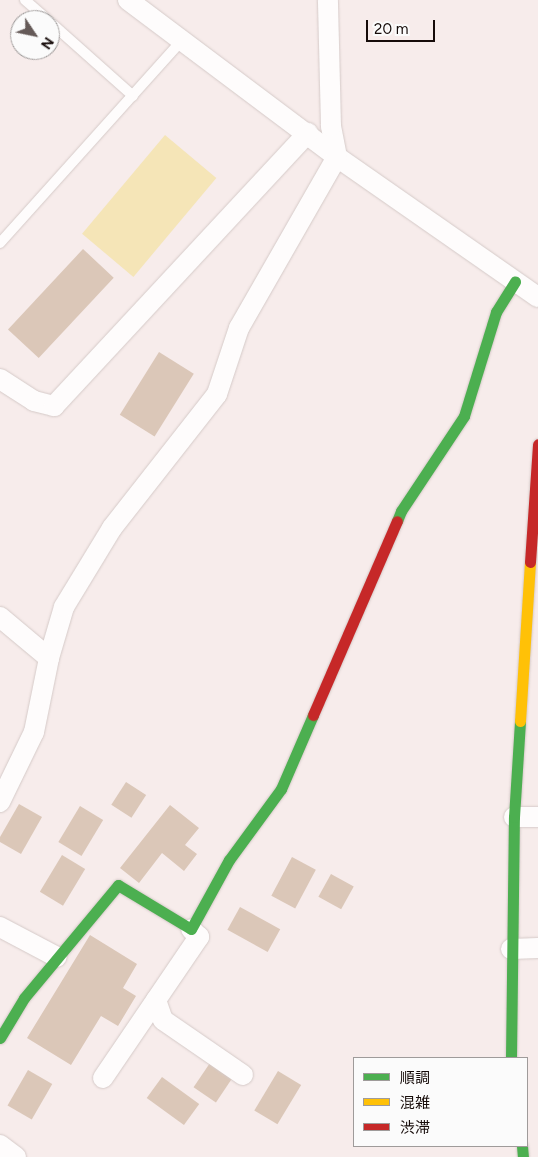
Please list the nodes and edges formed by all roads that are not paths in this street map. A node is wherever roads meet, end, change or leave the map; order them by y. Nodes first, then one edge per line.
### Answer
1 (25, 0) edge
2 (128, 0) edge
3 (328, 0) edge
4 (36, 10) edge
5 (60, 31) edge
6 (182, 40) junction
7 (132, 96) junction
8 (308, 133) junction
9 (337, 157) junction
10 (0, 243) edge
11 (515, 282) junction
12 (538, 297) edge
13 (0, 379) edge
14 (538, 444) edge
15 (0, 617) edge
16 (49, 658) junction
17 (0, 802) edge
18 (514, 817) junction
19 (538, 817) edge
20 (0, 927) edge
21 (192, 929) junction
22 (511, 948) junction
23 (538, 948) edge
24 (57, 957) junction
25 (156, 1000) junction
26 (0, 1038) edge
27 (511, 1057) edge
28 (243, 1075) dead end
29 (103, 1078) dead end
30 (0, 1144) edge
31 (16, 1157) edge

1 - 4 lane
2 - 6 street
3 - 9 street
5 - 7 lane
6 - 7 lane
6 - 8 street
7 - 10 lane
8 - 9 street
8 - 13 street
9 - 11 street
9 - 16 street
11 - 12 street
11 - 21 street
14 - 18 street
15 - 16 street
16 - 17 street
18 - 19 street
18 - 22 street
20 - 24 street
21 - 24 street
21 - 25 street
22 - 23 street
22 - 27 street
24 - 26 street
25 - 28 street
25 - 29 street
30 - 31 street

